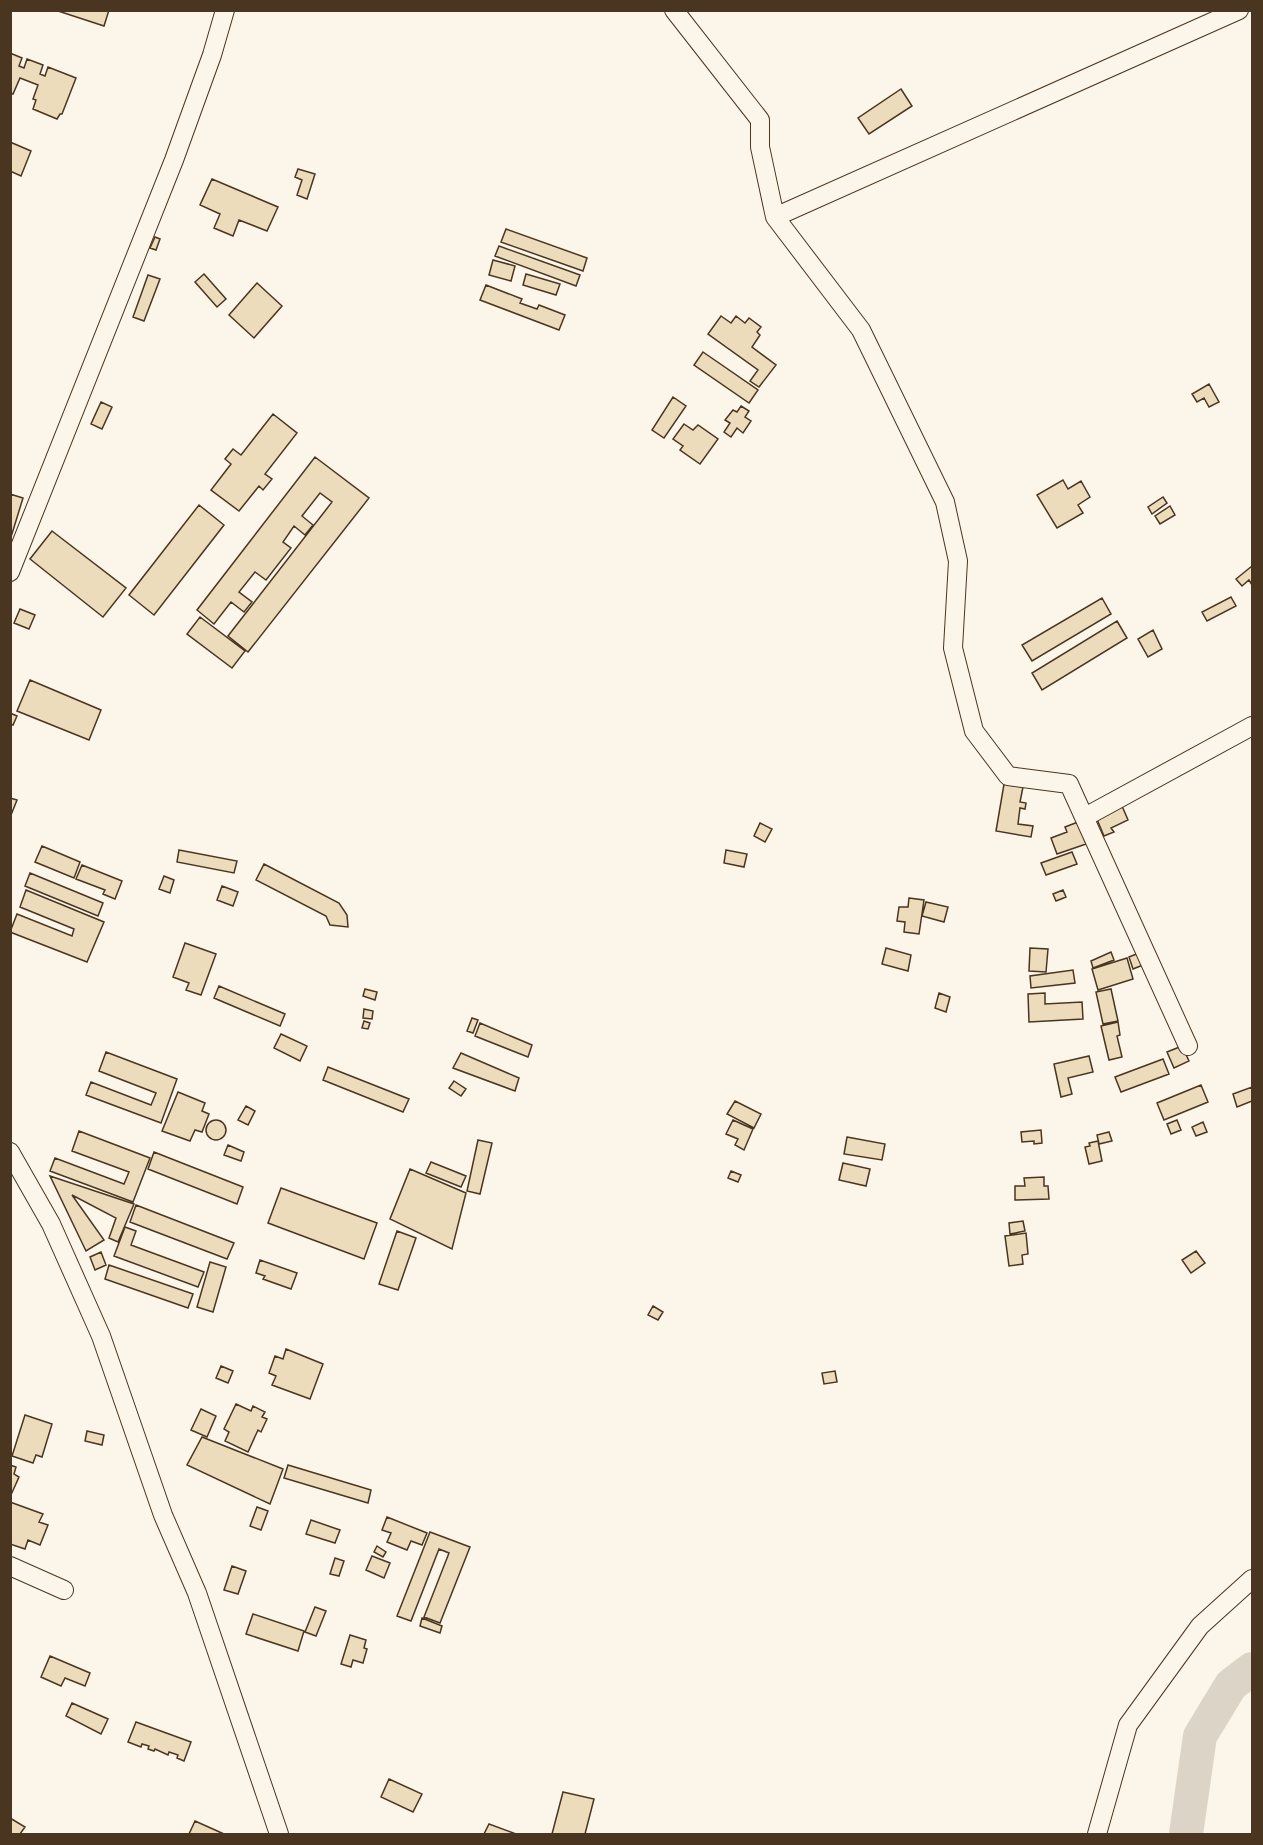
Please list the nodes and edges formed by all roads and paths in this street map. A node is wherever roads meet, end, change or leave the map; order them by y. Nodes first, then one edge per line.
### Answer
1 (225, 10) edge
2 (674, 10) edge
3 (1239, 10) edge
4 (775, 217) junction
5 (10, 573) edge
6 (1252, 726) edge
7 (1085, 817) junction
8 (1188, 1046) dead end
9 (10, 1152) edge
10 (10, 1566) edge
11 (1252, 1579) edge
12 (64, 1590) dead end
13 (279, 1834) edge
14 (1097, 1834) edge

1 - 5 street
2 - 4 street
3 - 4 street
4 - 7 street
6 - 7 street
7 - 8 street
9 - 13 street
10 - 12 street
11 - 14 street

